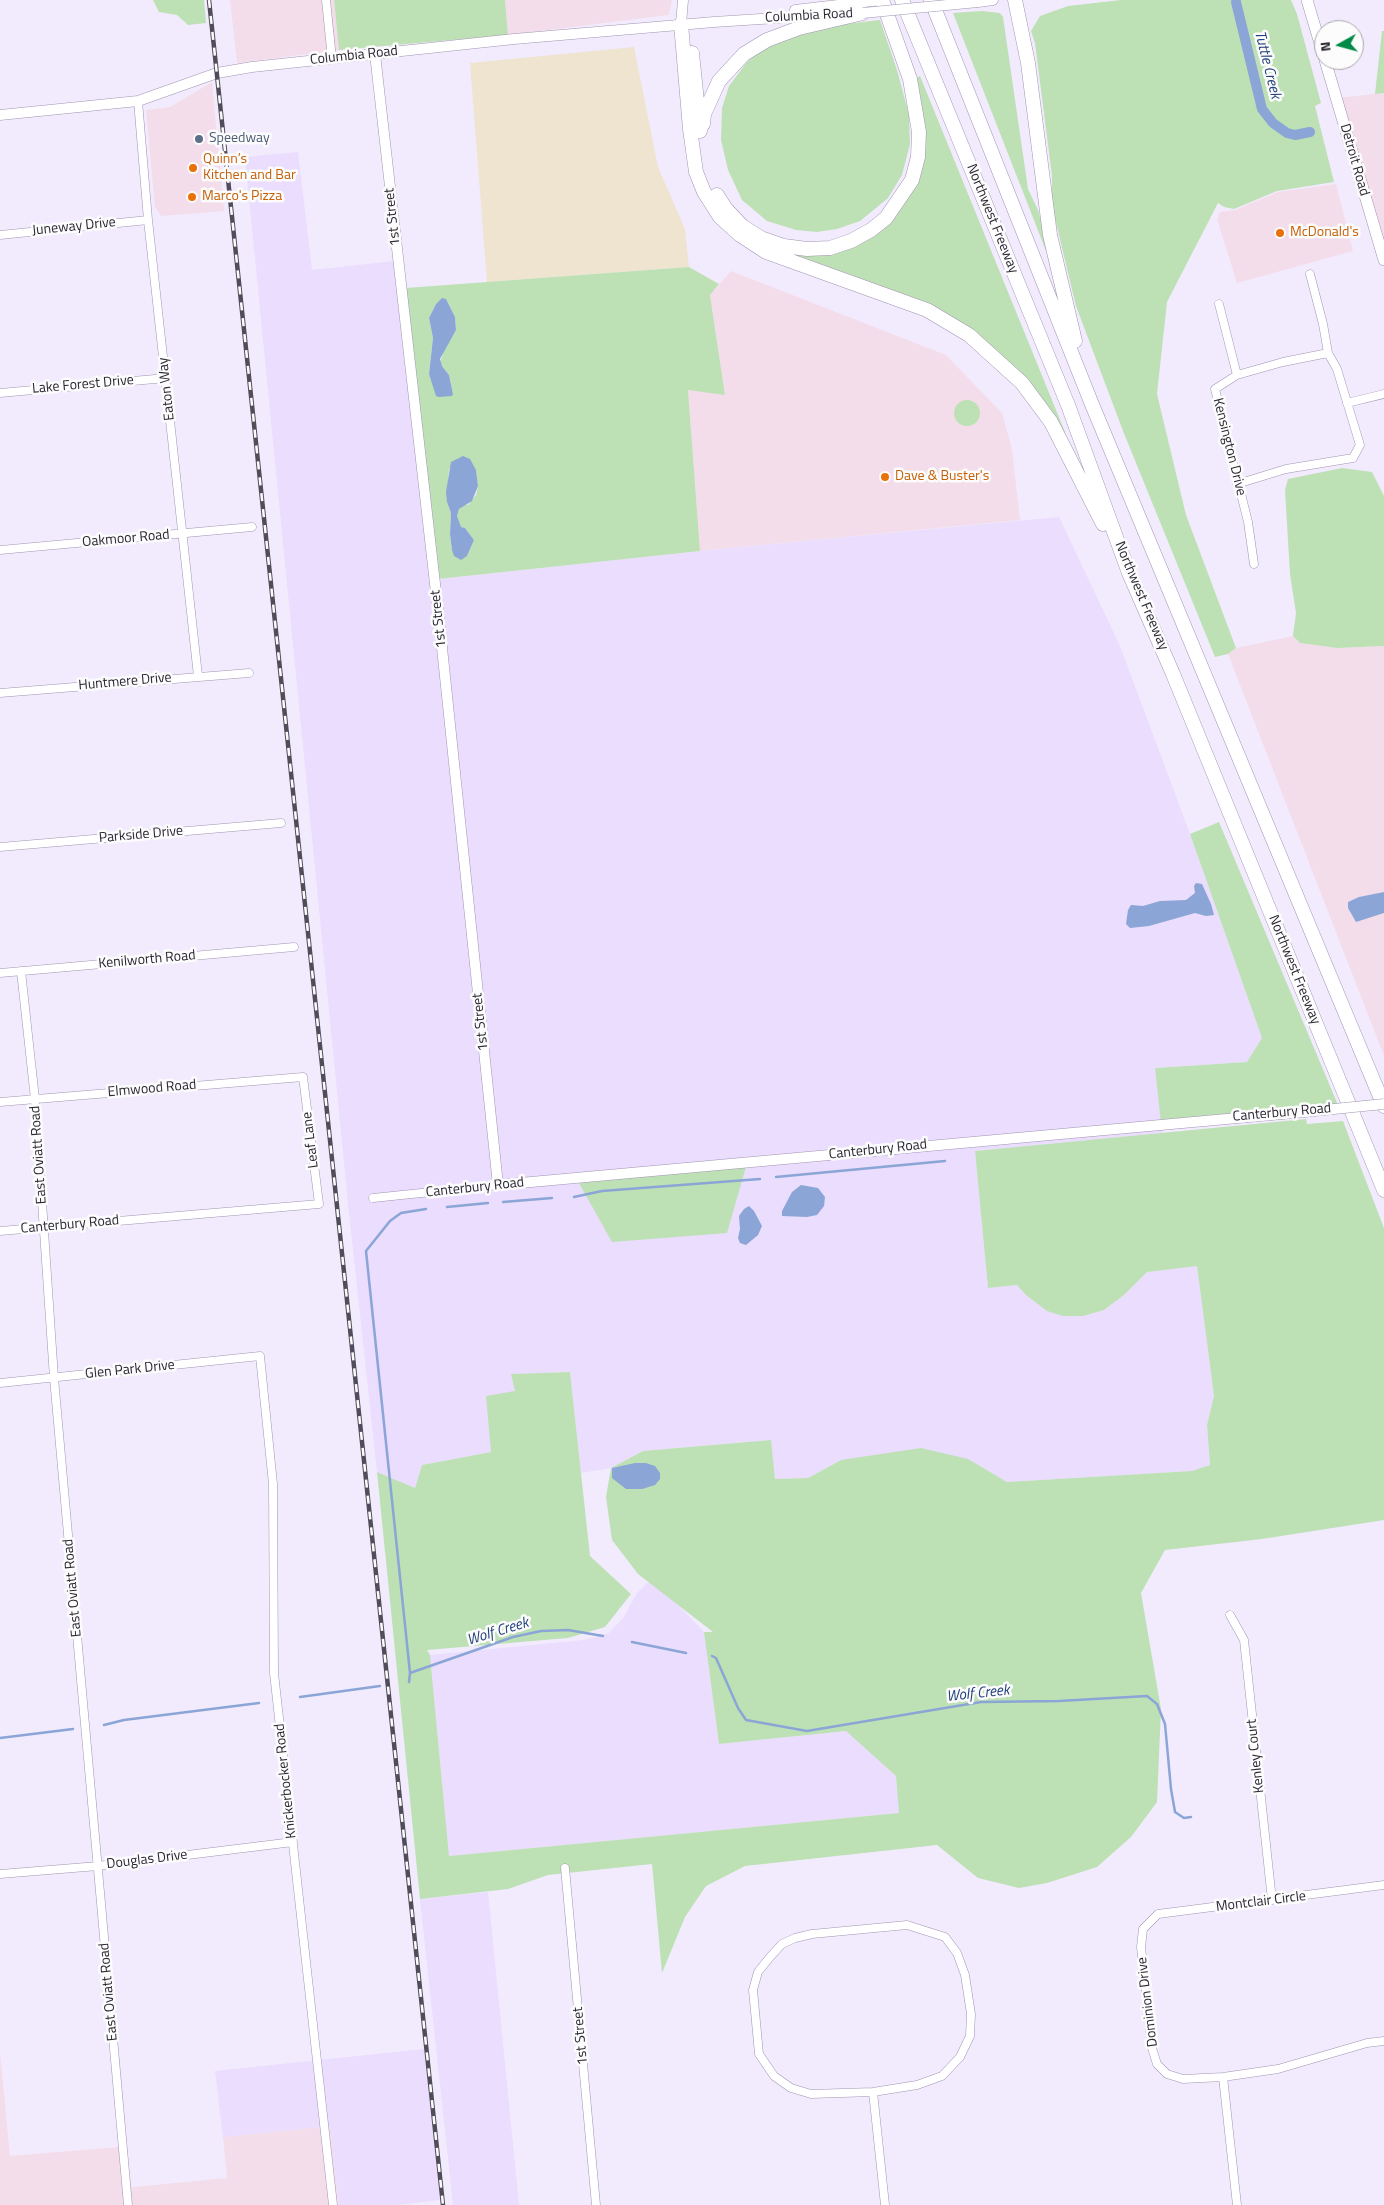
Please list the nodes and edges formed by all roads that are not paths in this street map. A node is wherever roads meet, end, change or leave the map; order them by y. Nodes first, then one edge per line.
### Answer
1 (326, 0) edge
2 (683, 0) edge
3 (881, 0) edge
4 (902, 0) edge
5 (931, 0) edge
6 (993, 0) edge
7 (1015, 0) edge
8 (1307, 0) edge
9 (862, 8) junction
10 (681, 24) junction
11 (1314, 24) edge
12 (376, 54) junction
13 (332, 59) junction
14 (1327, 70) edge
15 (138, 101) junction
16 (0, 115) edge
17 (700, 139) junction
18 (148, 220) junction
19 (0, 235) edge
20 (1384, 260) edge
21 (1310, 274) dead end
22 (1219, 304) dead end
23 (1328, 353) junction
24 (1237, 375) junction
25 (166, 378) junction
26 (0, 393) edge
27 (1382, 394) edge
28 (1091, 402) junction
29 (1347, 403) junction
30 (1237, 484) junction
31 (252, 527) dead end
32 (183, 534) junction
33 (0, 550) edge
34 (1254, 564) dead end
35 (1129, 574) junction
36 (249, 673) dead end
37 (198, 676) junction
38 (0, 693) edge
39 (281, 822) dead end
40 (0, 847) edge
41 (294, 947) dead end
42 (22, 971) junction
43 (0, 973) edge
44 (303, 1076) joint
45 (35, 1099) junction
46 (0, 1102) edge
47 (1384, 1105) edge
48 (498, 1185) junction
49 (1384, 1190) edge
50 (373, 1198) dead end
51 (319, 1204) joint
52 (45, 1227) junction
53 (0, 1231) edge
54 (260, 1356) joint
55 (54, 1378) junction
56 (0, 1383) edge
57 (1230, 1615) dead end
58 (293, 1842) junction
59 (98, 1866) junction
60 (565, 1868) dead end
61 (0, 1874) edge
62 (1384, 1885) edge
63 (1272, 1900) junction
64 (1143, 1929) joint
65 (1384, 2041) edge
66 (1223, 2077) junction
67 (873, 2092) junction
68 (128, 2205) edge
69 (333, 2205) edge
70 (596, 2205) edge
71 (885, 2205) edge
72 (1237, 2205) edge

1 - 13 street
2 - 10 street
3 - 9 street, Columbia Road
3 - 17 highway
4 - 35 highway, Northwest Freeway
5 - 28 highway, Northwest Freeway
6 - 9 street, Columbia Road, bridge
7 - 28 highway
8 - 11 main road, Detroit Road
9 - 10 street, Columbia Road
9 - 17 highway
10 - 12 street, Columbia Road
10 - 17 highway
10 - 35 highway
12 - 13 street, Columbia Road
12 - 48 street, 1st Street
13 - 15 street, Columbia Road
14 - 20 main road, Detroit Road
15 - 16 street, Columbia Road
15 - 18 street, Eaton Way
18 - 19 street, Juneway Drive
18 - 25 street, Eaton Way
21 - 23 street
22 - 24 street
23 - 24 street, Kensington Drive
23 - 29 street
24 - 30 street, Kensington Drive
25 - 26 street, Lake Forest Drive
25 - 32 street, Eaton Way
27 - 29 street
28 - 47 highway, Northwest Freeway
29 - 30 street
30 - 34 street, Kensington Drive
31 - 32 street, Oakmoor Road
32 - 33 street, Oakmoor Road
32 - 37 street, Eaton Way
35 - 49 highway, Northwest Freeway
36 - 37 street, Huntmere Drive
37 - 38 street, Huntmere Drive
39 - 40 street, Parkside Drive
41 - 42 street, Kenilworth Road
42 - 43 street, Kenilworth Road
42 - 45 street, East Oviatt Road
44 - 45 street, Elmwood Road
44 - 51 street, Leaf Lane
45 - 46 street, Elmwood Road
45 - 52 street, East Oviatt Road
47 - 48 street, Canterbury Road, bridge
48 - 50 street, Canterbury Road
51 - 52 street, Canterbury Road
52 - 53 street, Canterbury Road
52 - 55 street, East Oviatt Road
54 - 55 street, Glen Park Drive
54 - 58 street, Knickerbocker Road
55 - 56 street, Glen Park Drive
55 - 59 street, East Oviatt Road
57 - 63 street, Kenley Court
58 - 59 street, Douglas Drive
58 - 69 street, Knickerbocker Road
59 - 61 street, Douglas Drive
59 - 68 street, East Oviatt Road
60 - 70 street, 1st Street
62 - 63 street, Montclair Circle
63 - 64 street, Montclair Circle
64 - 66 street, Dominion Drive
65 - 66 street, Dominion Drive
66 - 72 street
67 - 67 street
67 - 71 street

